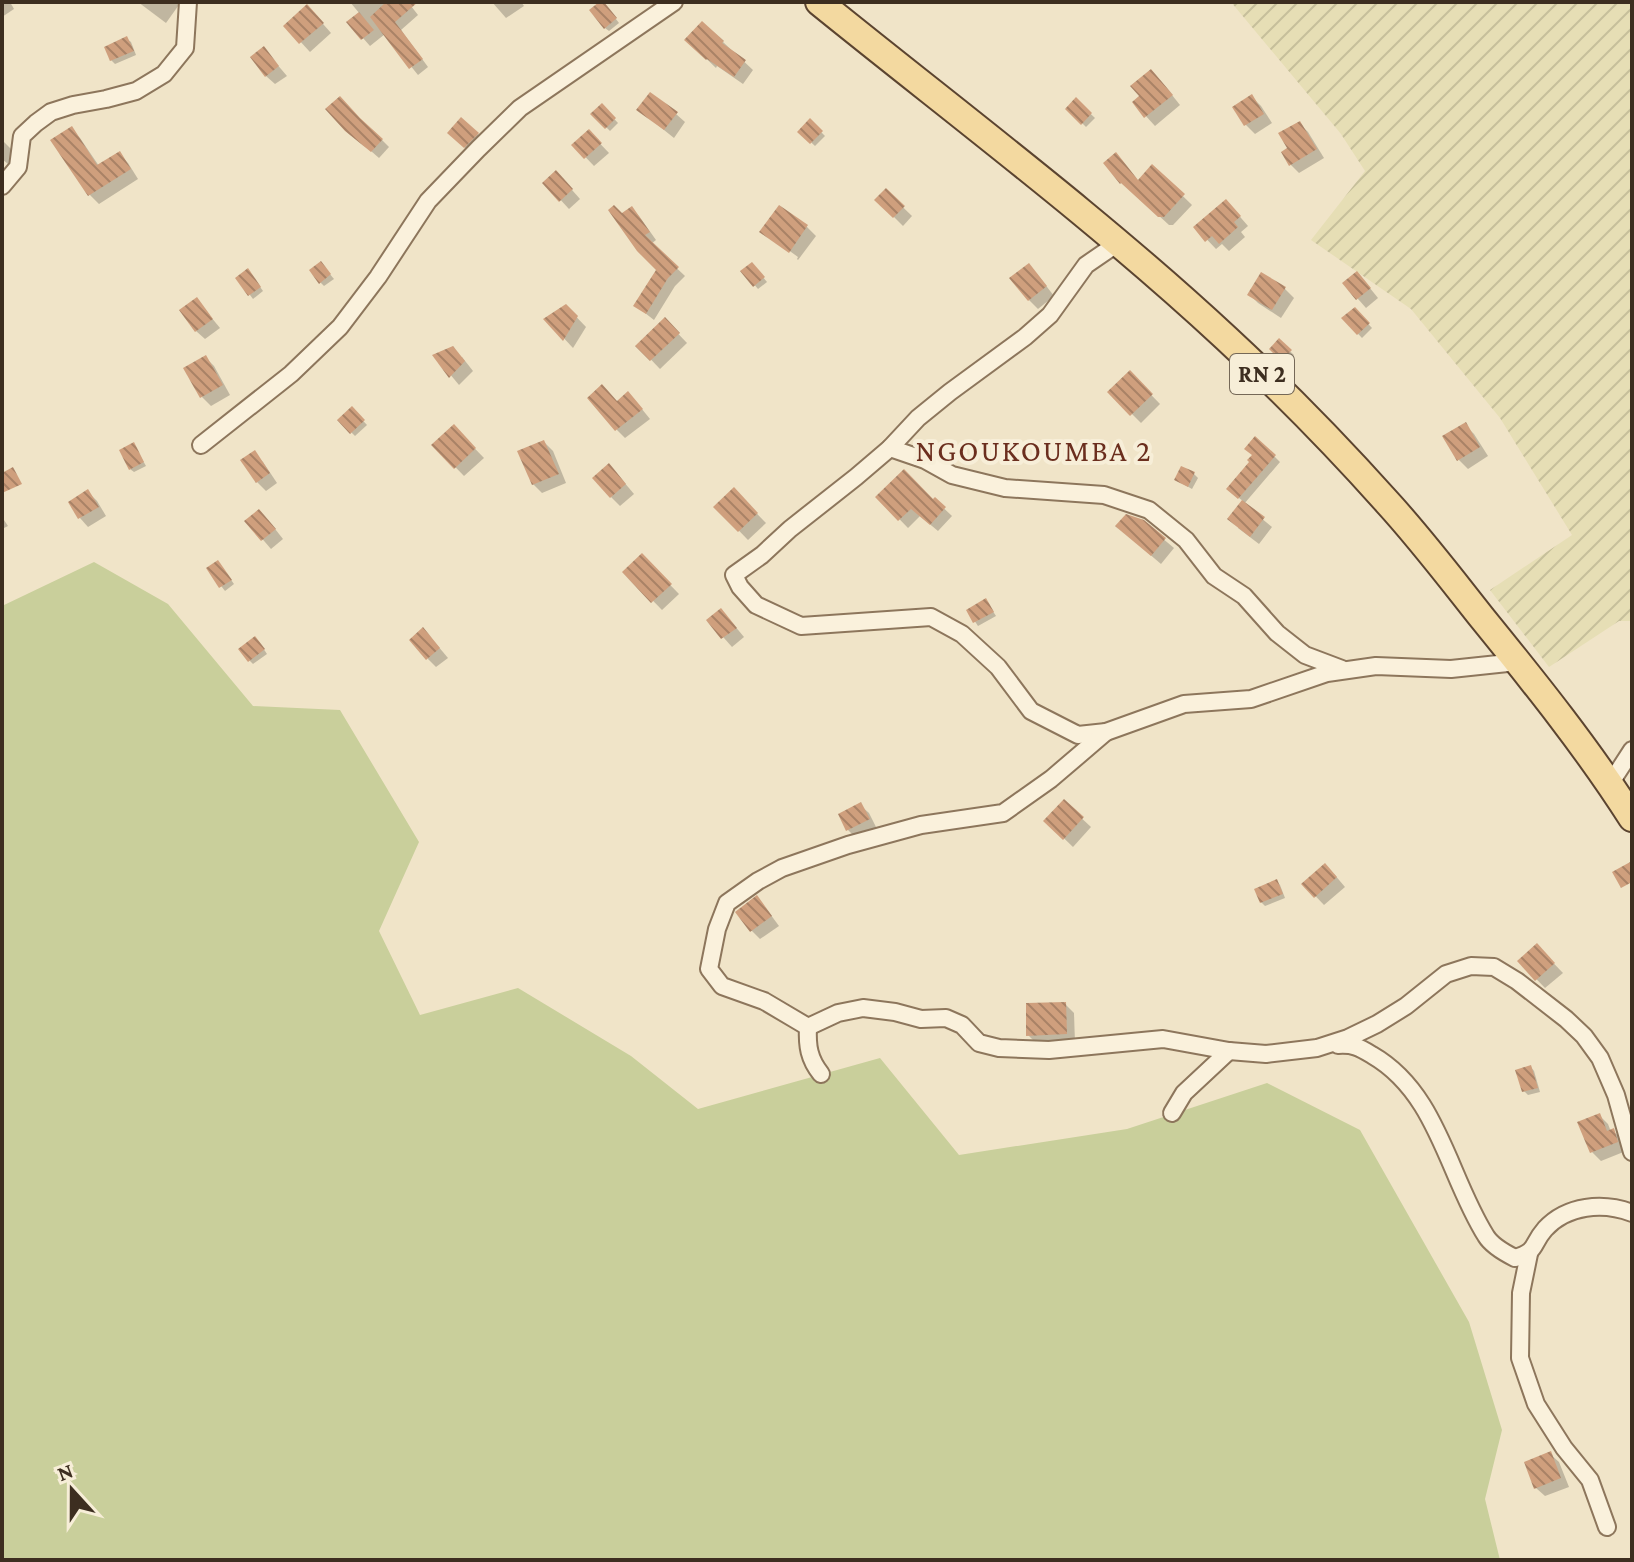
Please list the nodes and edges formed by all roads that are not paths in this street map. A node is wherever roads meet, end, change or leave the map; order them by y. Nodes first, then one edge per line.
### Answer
1 (188, 2) edge
2 (674, 2) edge
3 (834, 6) edge
4 (2, 186) edge
5 (1118, 243) junction
6 (201, 445) dead end
7 (890, 448) junction
8 (1517, 662) junction
9 (1347, 671) junction
10 (1106, 732) junction
11 (1632, 750) edge
12 (1610, 784) junction
13 (1632, 818) edge
14 (808, 1027) junction
15 (1317, 1048) junction
16 (1229, 1051) junction
17 (821, 1074) dead end
18 (1172, 1113) dead end
19 (1632, 1152) edge
20 (1632, 1213) edge
21 (1529, 1254) junction
22 (1607, 1527) dead end

1 - 4 street
2 - 6 street
3 - 5 main road, RN 2
5 - 7 street
5 - 8 main road, RN 2
7 - 9 street
7 - 10 street
8 - 9 street
8 - 12 main road, RN 2
9 - 10 street
10 - 14 street
11 - 12 street
12 - 13 main road, RN 2
14 - 16 street
14 - 17 street
15 - 16 street
15 - 19 street
15 - 21 street
16 - 18 street
20 - 21 street
21 - 22 street

